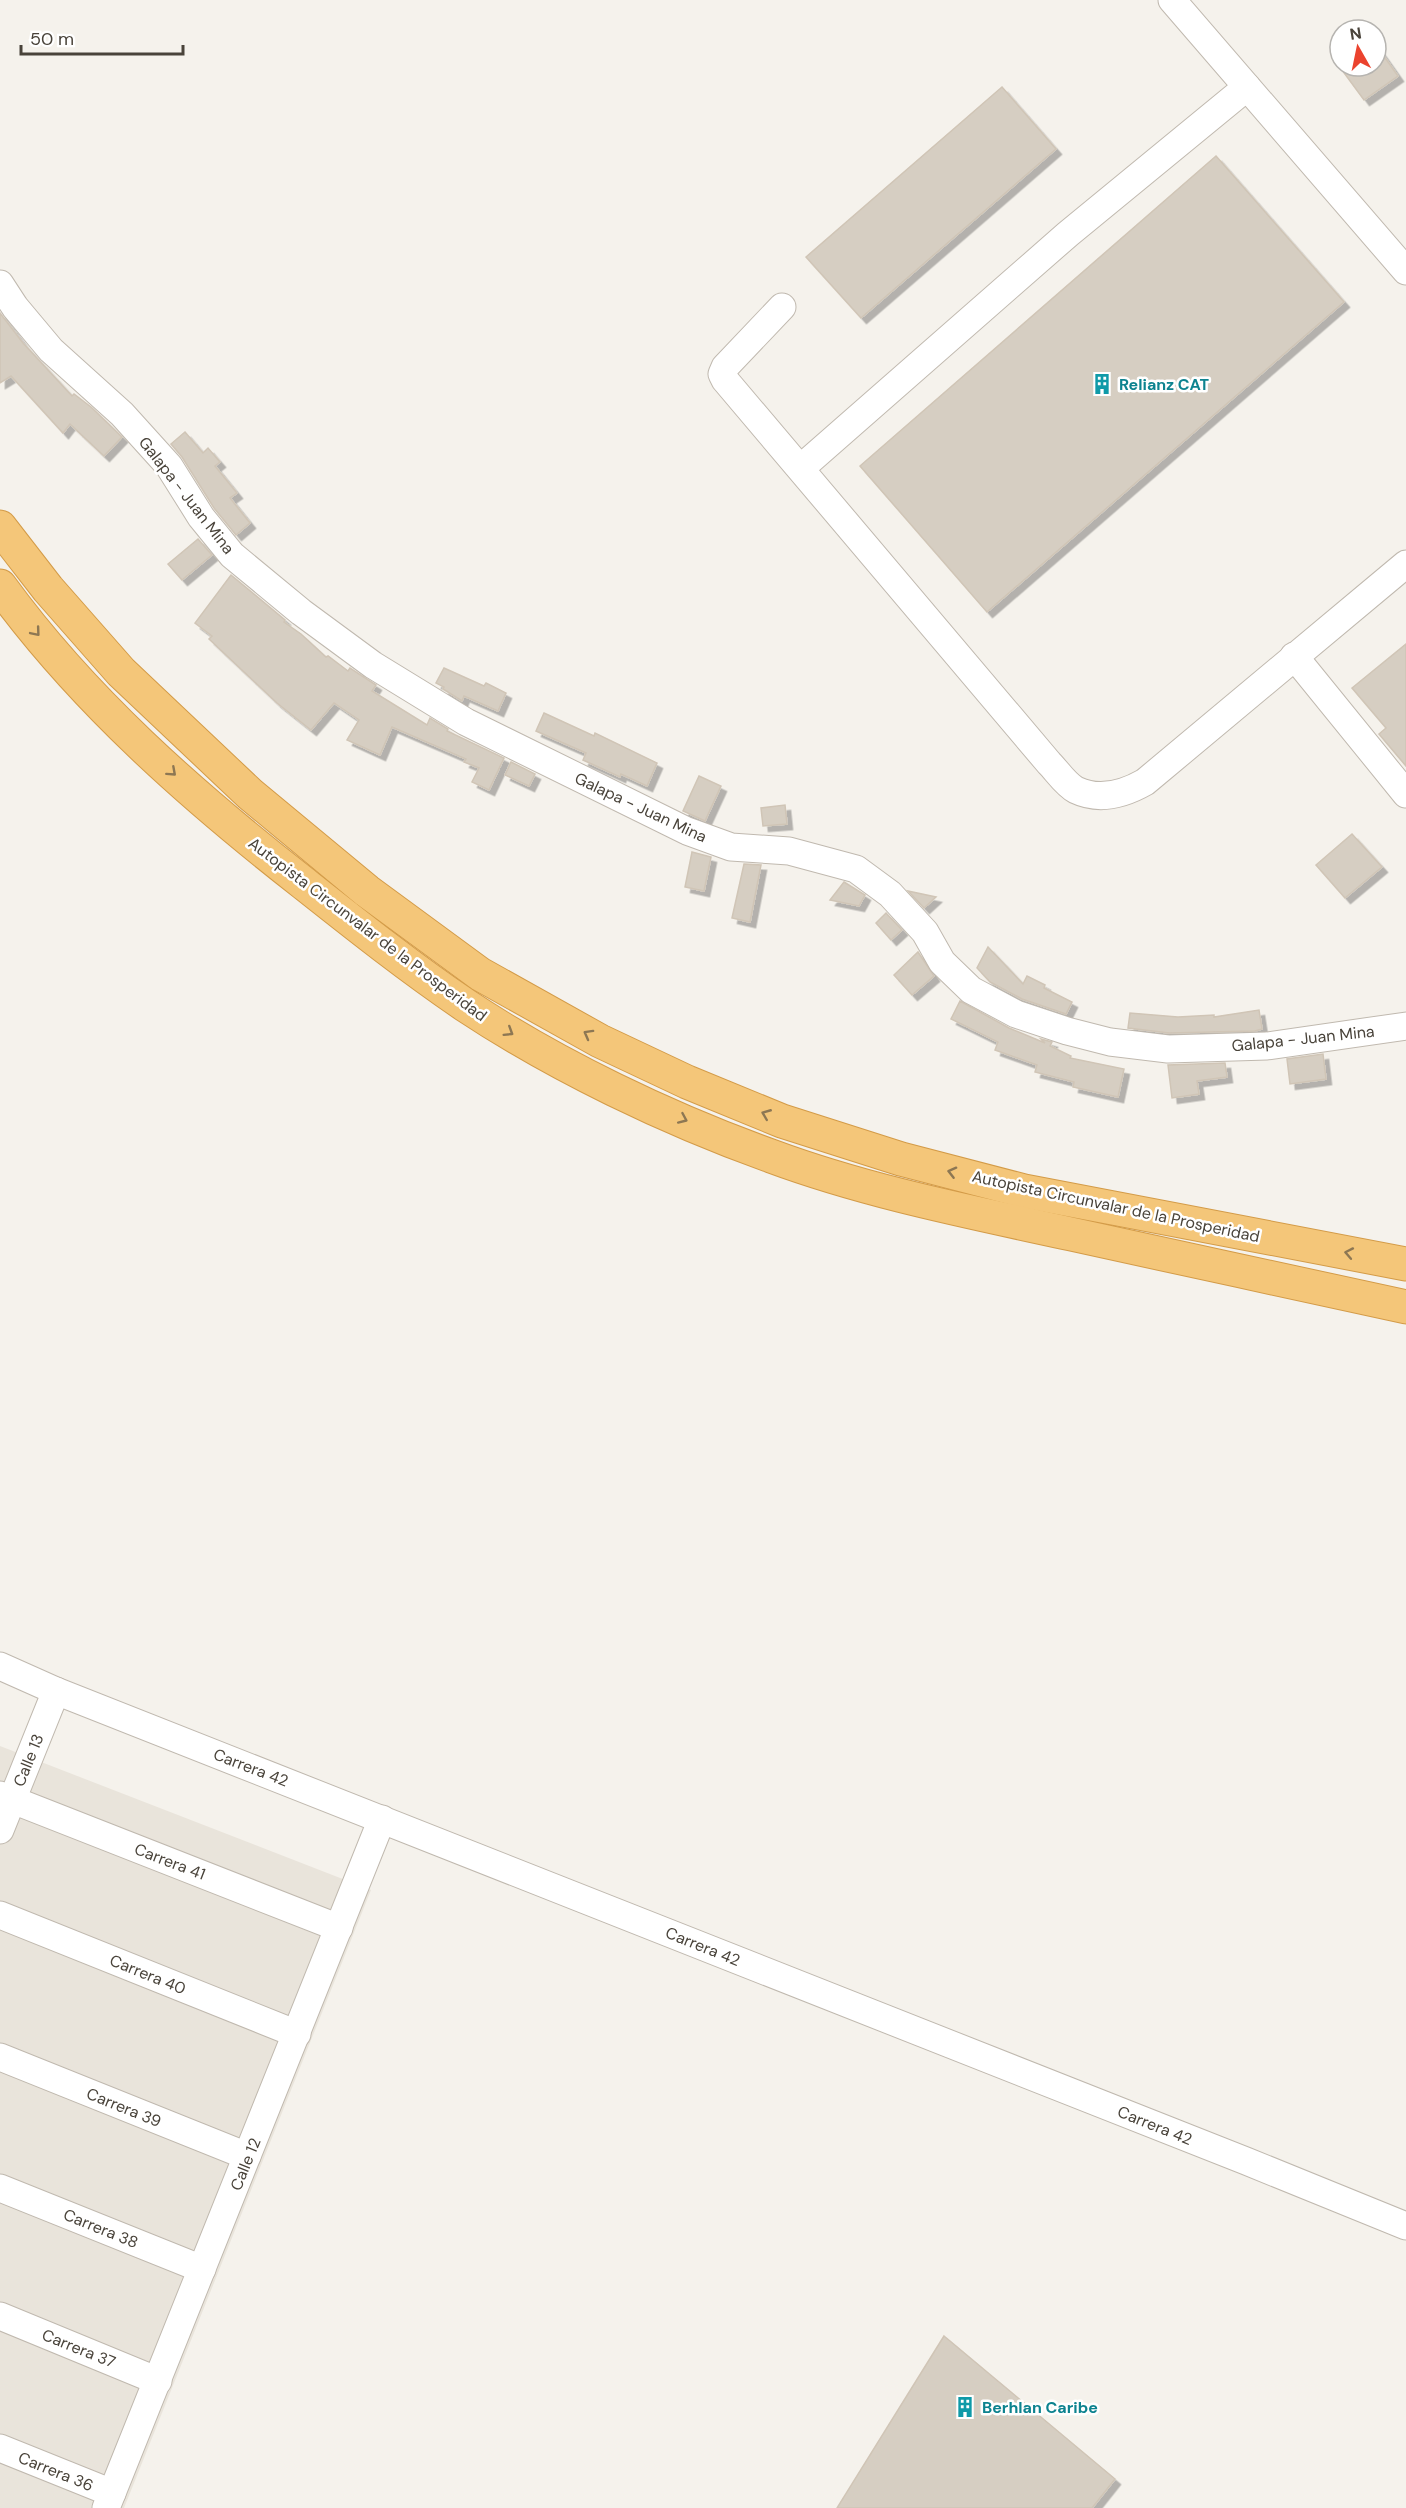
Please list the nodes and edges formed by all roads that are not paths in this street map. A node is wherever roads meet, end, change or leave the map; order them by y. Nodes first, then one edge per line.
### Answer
1 (1172, 0) edge
2 (1247, 87) junction
3 (1406, 271) edge
4 (0, 284) edge
5 (782, 307) dead end
6 (801, 468) junction
7 (0, 527) edge
8 (1406, 564) edge
9 (0, 586) edge
10 (1294, 656) junction
11 (1406, 794) edge
12 (1406, 1026) edge
13 (1406, 1264) edge
14 (1406, 1307) edge
15 (0, 1666) edge
16 (56, 1691) junction
17 (6, 1797) edge
18 (382, 1819) junction
19 (0, 1830) edge
20 (0, 1915) edge
21 (339, 1928) junction
22 (297, 2034) junction
23 (0, 2056) edge
24 (247, 2157) junction
25 (0, 2187) edge
26 (1406, 2226) edge
27 (202, 2269) junction
28 (0, 2316) edge
29 (158, 2380) junction
30 (0, 2448) edge
31 (109, 2501) edge

1 - 2 street
2 - 3 street
2 - 6 street
4 - 12 street, Galapa - Juan Mina
5 - 6 street
6 - 10 street
13 -> 7 highway, Autopista Circunvalar de la Prosperidad
8 - 10 street
9 -> 14 highway, Autopista Circunvalar de la Prosperidad
10 - 11 street
15 - 16 street, Carrera 42
16 - 17 street, Calle 13
16 - 18 street, Carrera 42
17 - 19 street, Calle 13
17 - 21 street, Carrera 41
18 - 21 street, Calle 12
18 - 26 street, Carrera 42
20 - 22 street, Carrera 40
21 - 22 street, Calle 12
22 - 24 street, Calle 12
23 - 24 street, Carrera 39
24 - 27 street, Calle 12
25 - 27 street, Carrera 38
27 - 29 street, Calle 12
28 - 29 street, Carrera 37
29 - 31 street, Calle 12
30 - 31 street, Carrera 36

